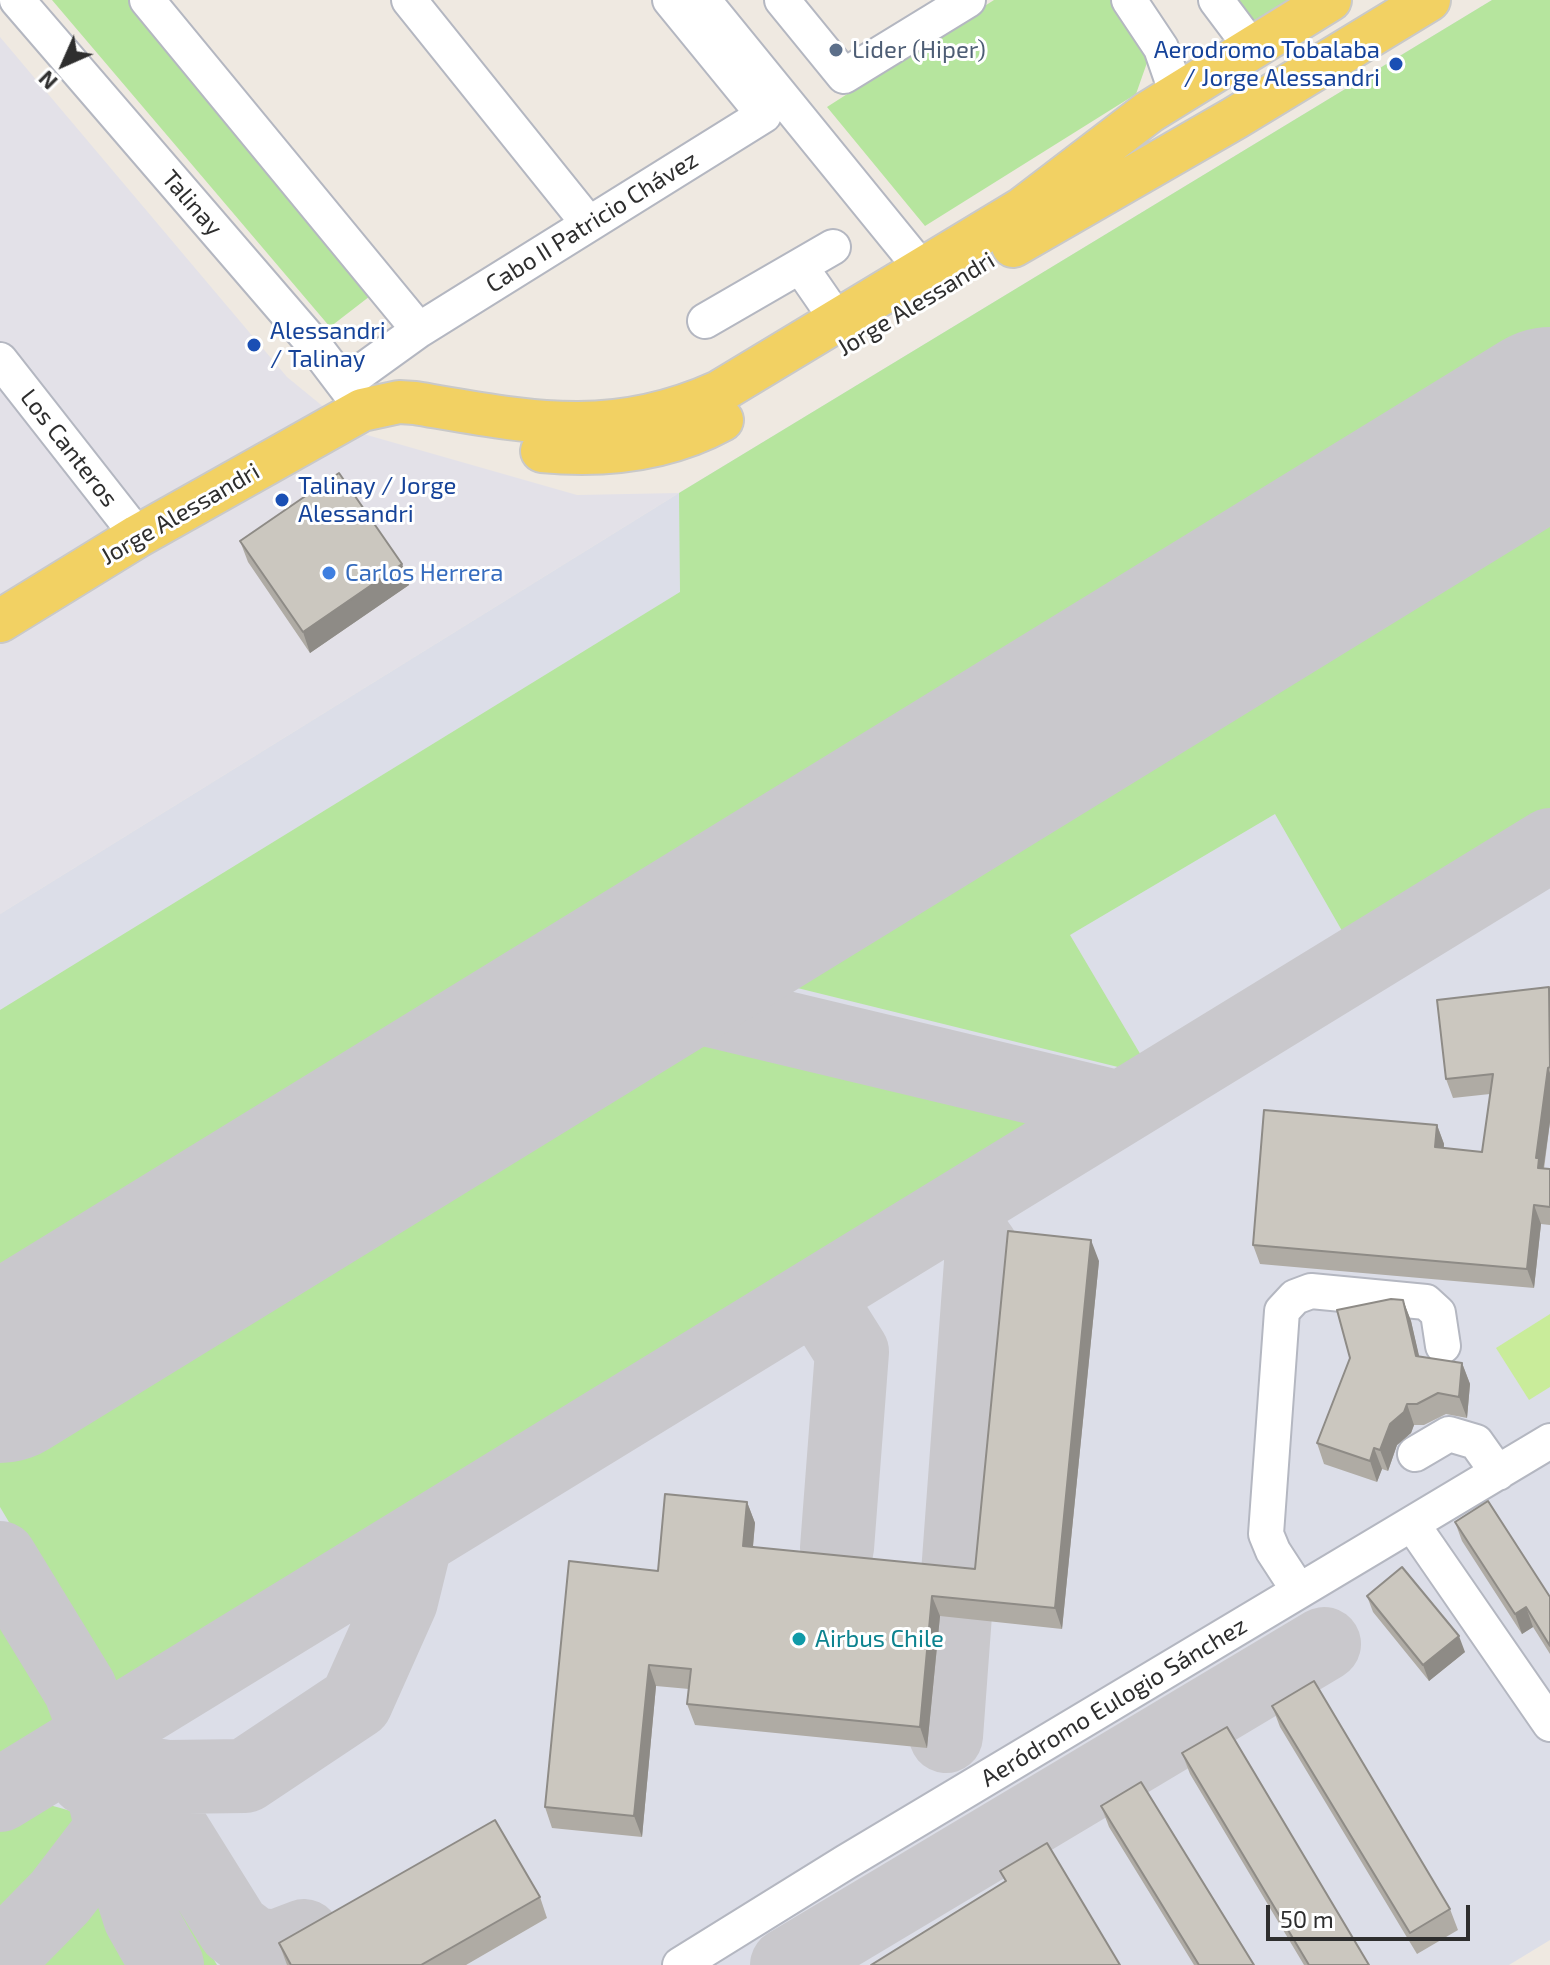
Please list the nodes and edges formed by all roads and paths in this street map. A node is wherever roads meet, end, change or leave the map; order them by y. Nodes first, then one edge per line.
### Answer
1 (17, 0) edge
2 (147, 0) edge
3 (409, 0) edge
4 (670, 0) edge
5 (703, 0) edge
6 (782, 0) edge
7 (968, 0) edge
8 (1129, 0) edge
9 (1216, 0) edge
10 (1330, 0) edge
11 (1429, 0) edge
12 (1252, 48) junction
13 (1177, 94) junction
14 (589, 224) junction
15 (833, 247) dead end
16 (800, 266) junction
17 (922, 269) junction
18 (705, 321) dead end
19 (838, 321) junction
20 (419, 330) junction
21 (0, 360) edge
22 (353, 397) junction
23 (138, 536) junction
24 (0, 621) edge
25 (1443, 1346) dead end
26 (1550, 1441) edge
27 (1415, 1454) dead end
28 (1498, 1473) junction
29 (1412, 1524) junction
30 (1299, 1591) junction
31 (1550, 1724) edge
32 (680, 1965) edge

1 - 22 street, Talinay
2 - 20 street
3 - 14 street
4 - 14 street, Cabo II Patricio Chávez
5 - 17 street
6 - 7 street
8 - 13 street
9 - 12 street
10 - 12 main road, Jorge Alessandri
11 - 22 main road, Jorge Alessandri
12 - 13 main road, Jorge Alessandri
13 - 17 main road, Jorge Alessandri
14 - 20 street, Cabo II Patricio Chávez
15 - 16 street
16 - 18 street
16 - 19 street
17 - 19 main road, Jorge Alessandri
19 - 22 main road, Jorge Alessandri
20 - 22 street, Cabo II Patricio Chávez
21 - 23 street, Los Canteros
22 - 23 main road, Jorge Alessandri
23 - 24 main road, Jorge Alessandri
25 - 30 street
26 - 28 street, Aeródromo Eulogio Sánchez
27 - 28 street
28 - 29 street, Aeródromo Eulogio Sánchez
29 - 30 street, Aeródromo Eulogio Sánchez
29 - 31 street
30 - 32 street, Aeródromo Eulogio Sánchez

